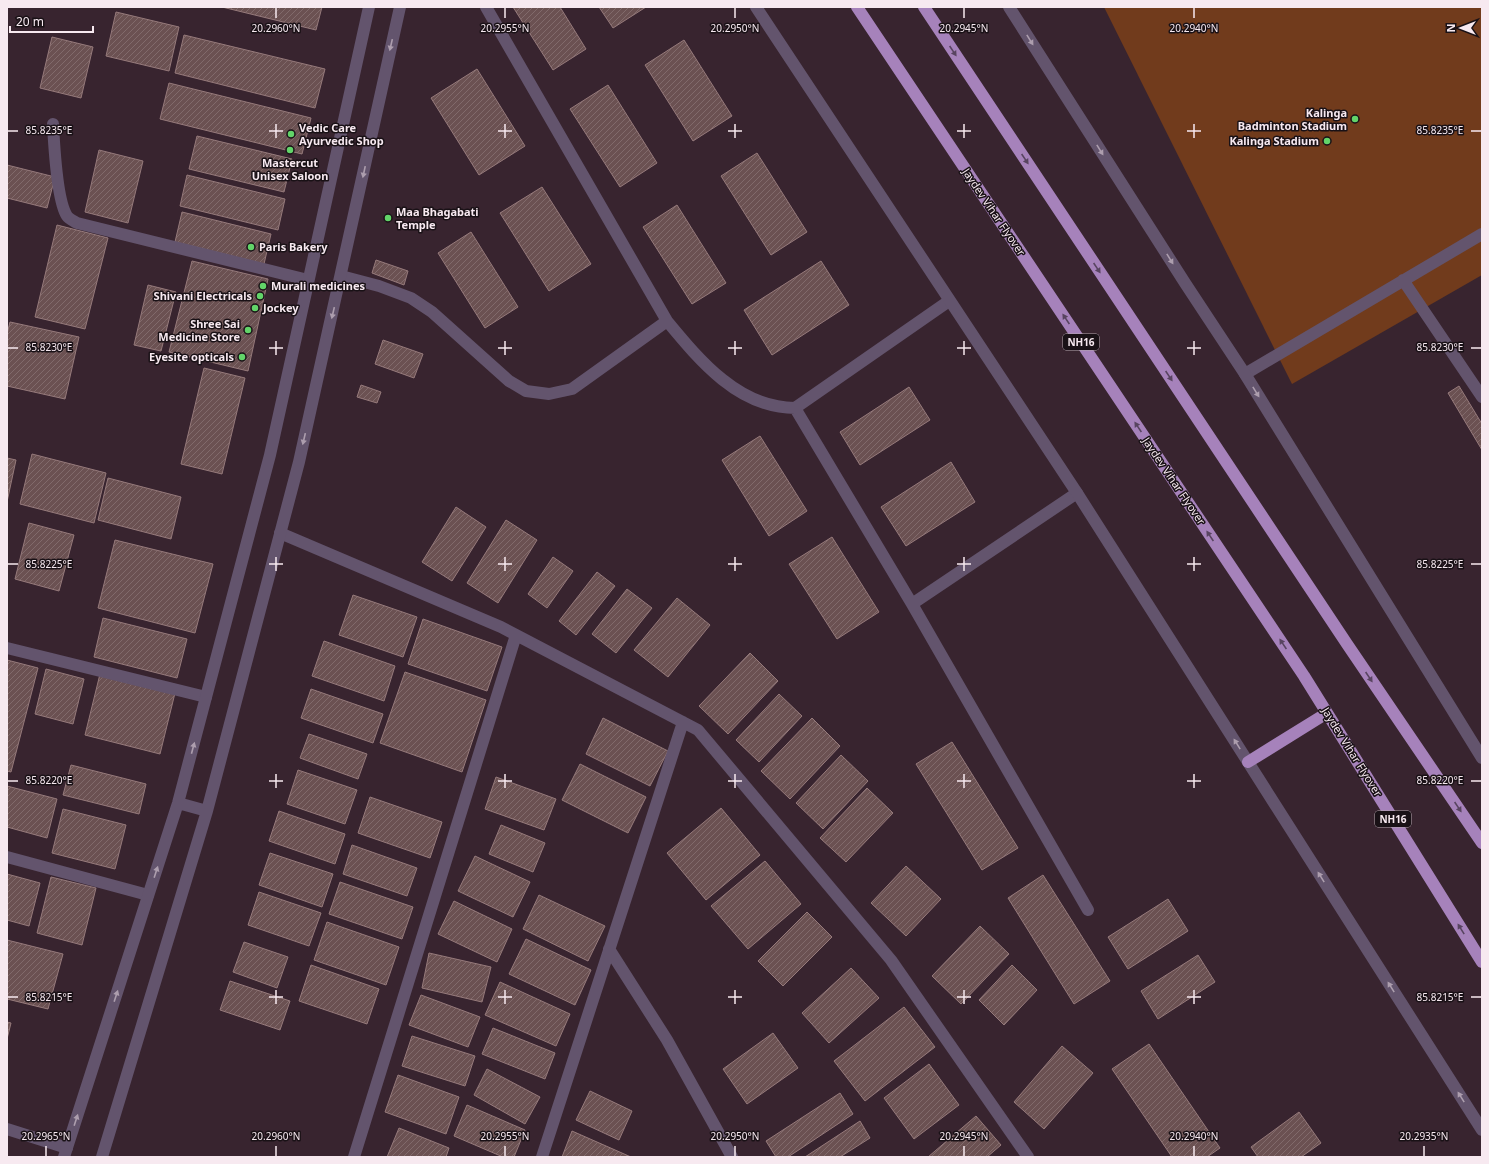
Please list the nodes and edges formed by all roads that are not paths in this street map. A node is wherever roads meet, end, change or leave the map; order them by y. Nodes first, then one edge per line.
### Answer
1 (369, 7) edge
2 (400, 7) edge
3 (486, 7) edge
4 (756, 7) edge
5 (857, 7) edge
6 (924, 7) edge
7 (1009, 7) edge
8 (53, 124) dead end
9 (1482, 234) edge
10 (341, 276) junction
11 (308, 280) junction
12 (1403, 280) junction
13 (949, 301) junction
14 (667, 321) junction
15 (1245, 374) junction
16 (1482, 397) edge
17 (796, 408) junction
18 (1077, 493) junction
19 (280, 534) junction
20 (912, 604) junction
21 (516, 635) junction
22 (7, 648) edge
23 (206, 697) junction
24 (1327, 713) junction
25 (683, 722) junction
26 (1482, 758) edge
27 (1248, 762) junction
28 (178, 802) junction
29 (207, 811) junction
30 (1482, 843) edge
31 (7, 857) edge
32 (148, 895) junction
33 (1088, 910) dead end
34 (610, 948) junction
35 (1482, 962) edge
36 (7, 1129) edge
37 (1482, 1130) edge
38 (66, 1153) edge
39 (102, 1157) edge
40 (354, 1157) edge
41 (542, 1157) edge
42 (732, 1157) edge
43 (1028, 1157) edge

1 - 11 street
2 -> 10 street
3 - 14 street
4 - 13 street
24 -> 5 highway, Jaydev Vihar Flyover / NH16
6 -> 30 highway
7 -> 15 street
8 - 11 street
9 - 12 street
10 - 14 street
10 -> 19 street
11 - 23 street
12 - 15 street
12 - 16 street
13 - 17 street
13 - 18 street
14 - 17 street
15 -> 26 street
17 - 20 street
18 - 20 street
27 -> 18 street
19 - 21 street
19 - 29 street
20 - 33 street
21 - 25 street
21 - 40 street
22 - 23 street
28 -> 23 street
24 - 27 highway
35 -> 24 highway, Jaydev Vihar Flyover / NH16
25 - 34 street
25 - 43 street
37 -> 27 street
28 - 29 street
32 -> 28 street
29 - 39 street
31 - 32 street
38 -> 32 street
34 - 41 street
34 - 42 street
36 - 38 street

